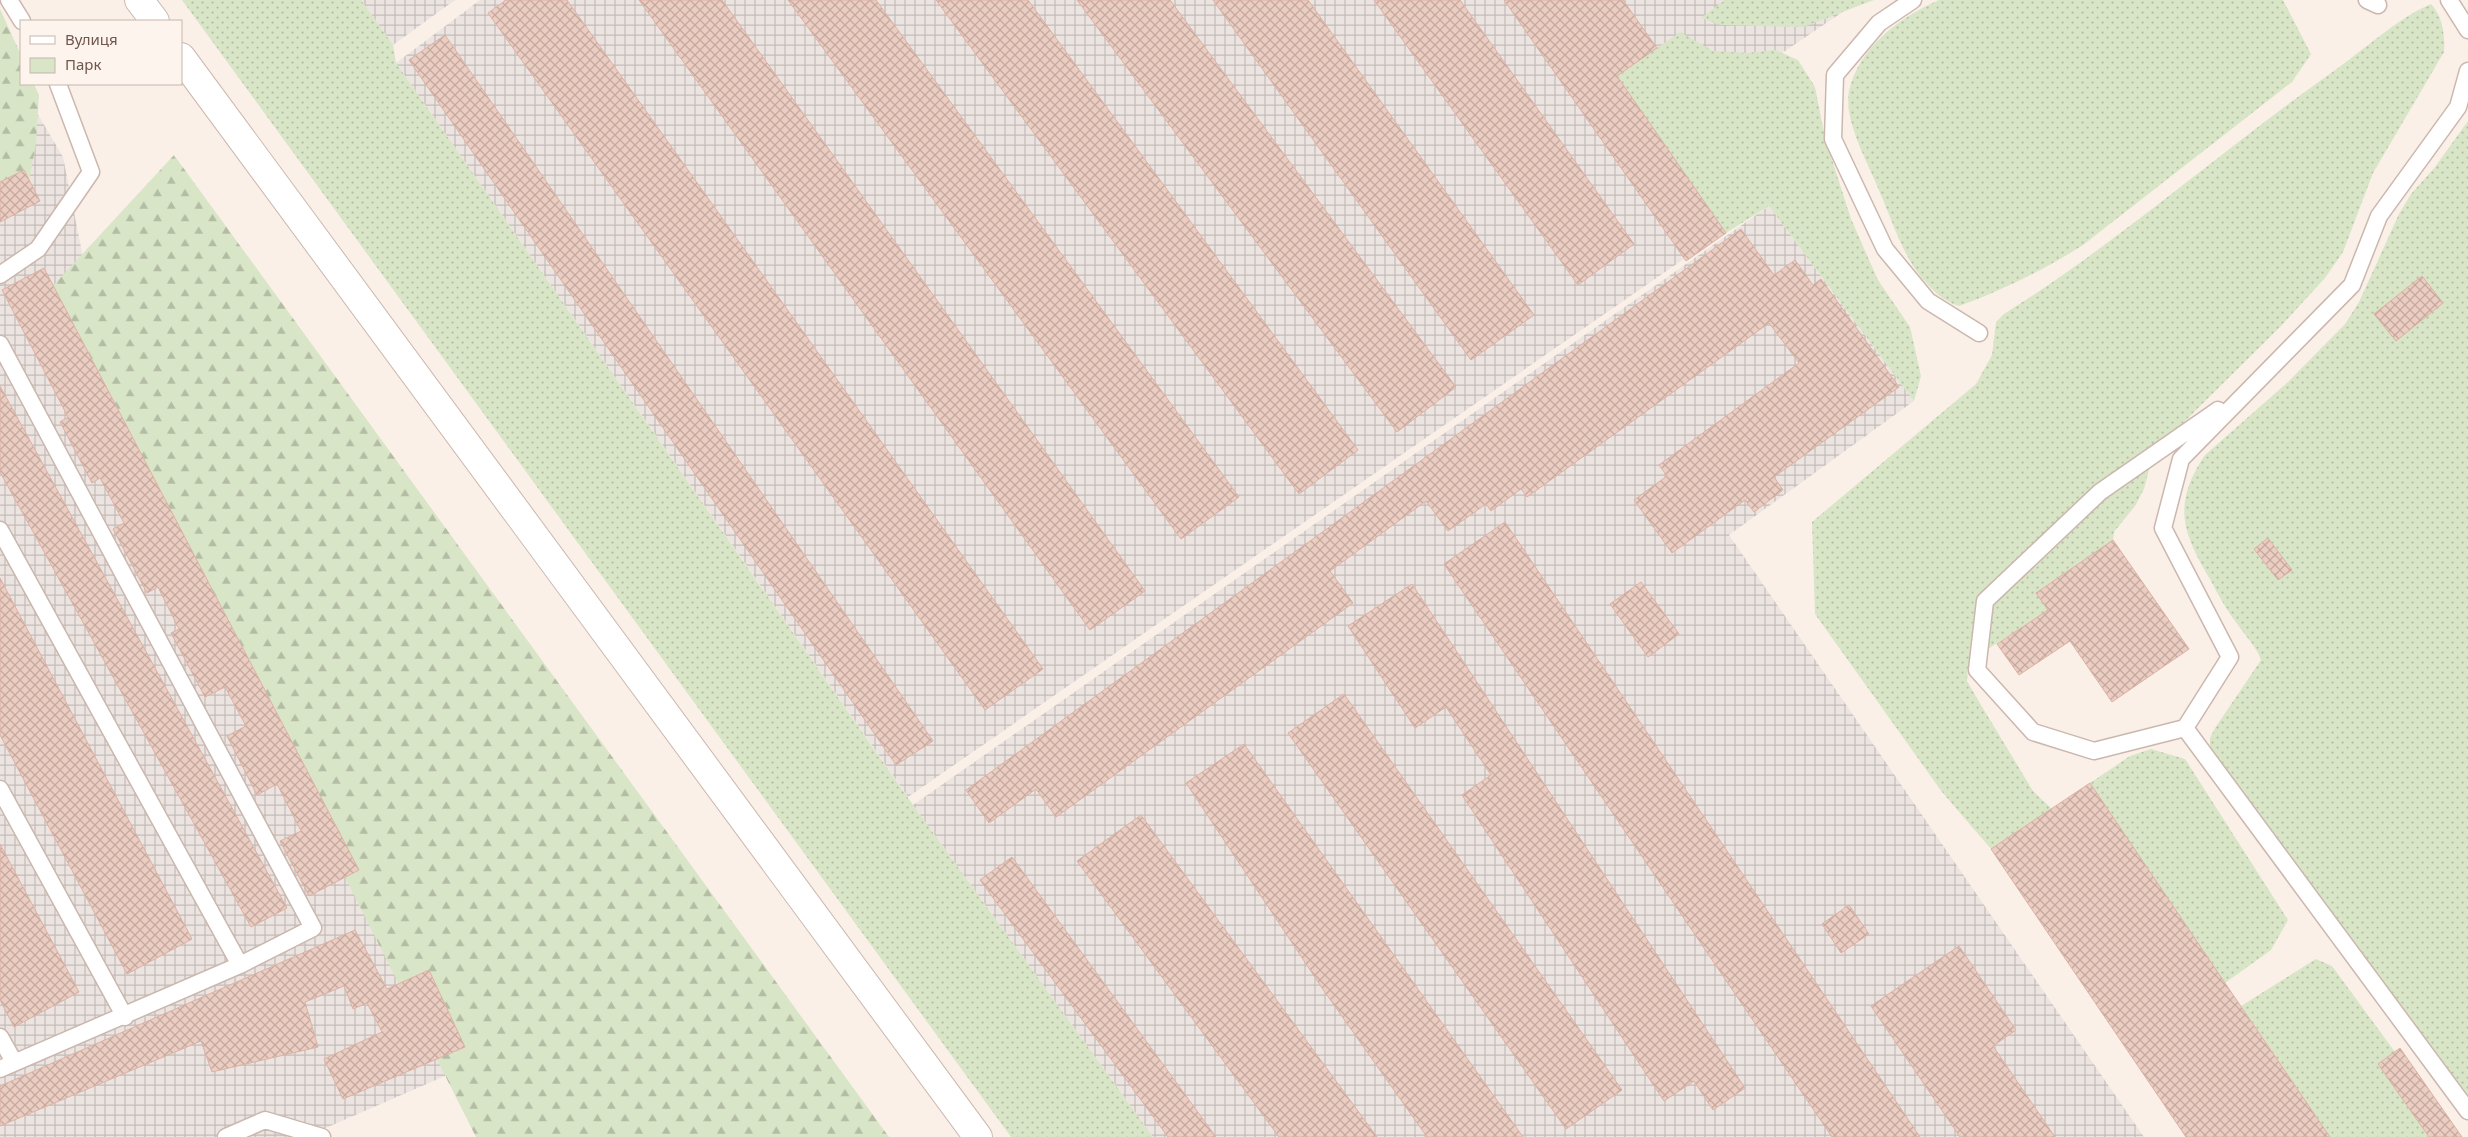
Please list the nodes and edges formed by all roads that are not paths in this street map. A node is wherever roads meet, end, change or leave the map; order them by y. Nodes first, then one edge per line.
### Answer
1 (9, 0) edge
2 (139, 0) edge
3 (1913, 0) edge
4 (2449, 0) edge
5 (21, 20) edge
6 (154, 20) edge
7 (2468, 30) edge
8 (182, 58) edge
9 (2468, 72) edge
10 (58, 85) edge
11 (0, 275) edge
12 (1979, 333) dead end
13 (0, 344) edge
14 (2250, 388) junction
15 (0, 530) edge
16 (2185, 728) junction
17 (0, 789) edge
18 (240, 966) junction
19 (124, 1017) junction
20 (0, 1037) edge
21 (7, 1066) edge
22 (2468, 1111) edge
23 (226, 1137) edge
24 (322, 1137) edge
25 (978, 1137) edge

1 - 5 lane
2 - 6 street
3 - 12 lane
4 - 7 lane
8 - 25 street
9 - 14 lane
10 - 11 lane
13 - 18 lane
14 - 16 lane
14 - 16 lane
15 - 18 lane
16 - 22 lane
17 - 19 lane
18 - 19 lane
19 - 21 lane
20 - 21 lane
23 - 24 lane

